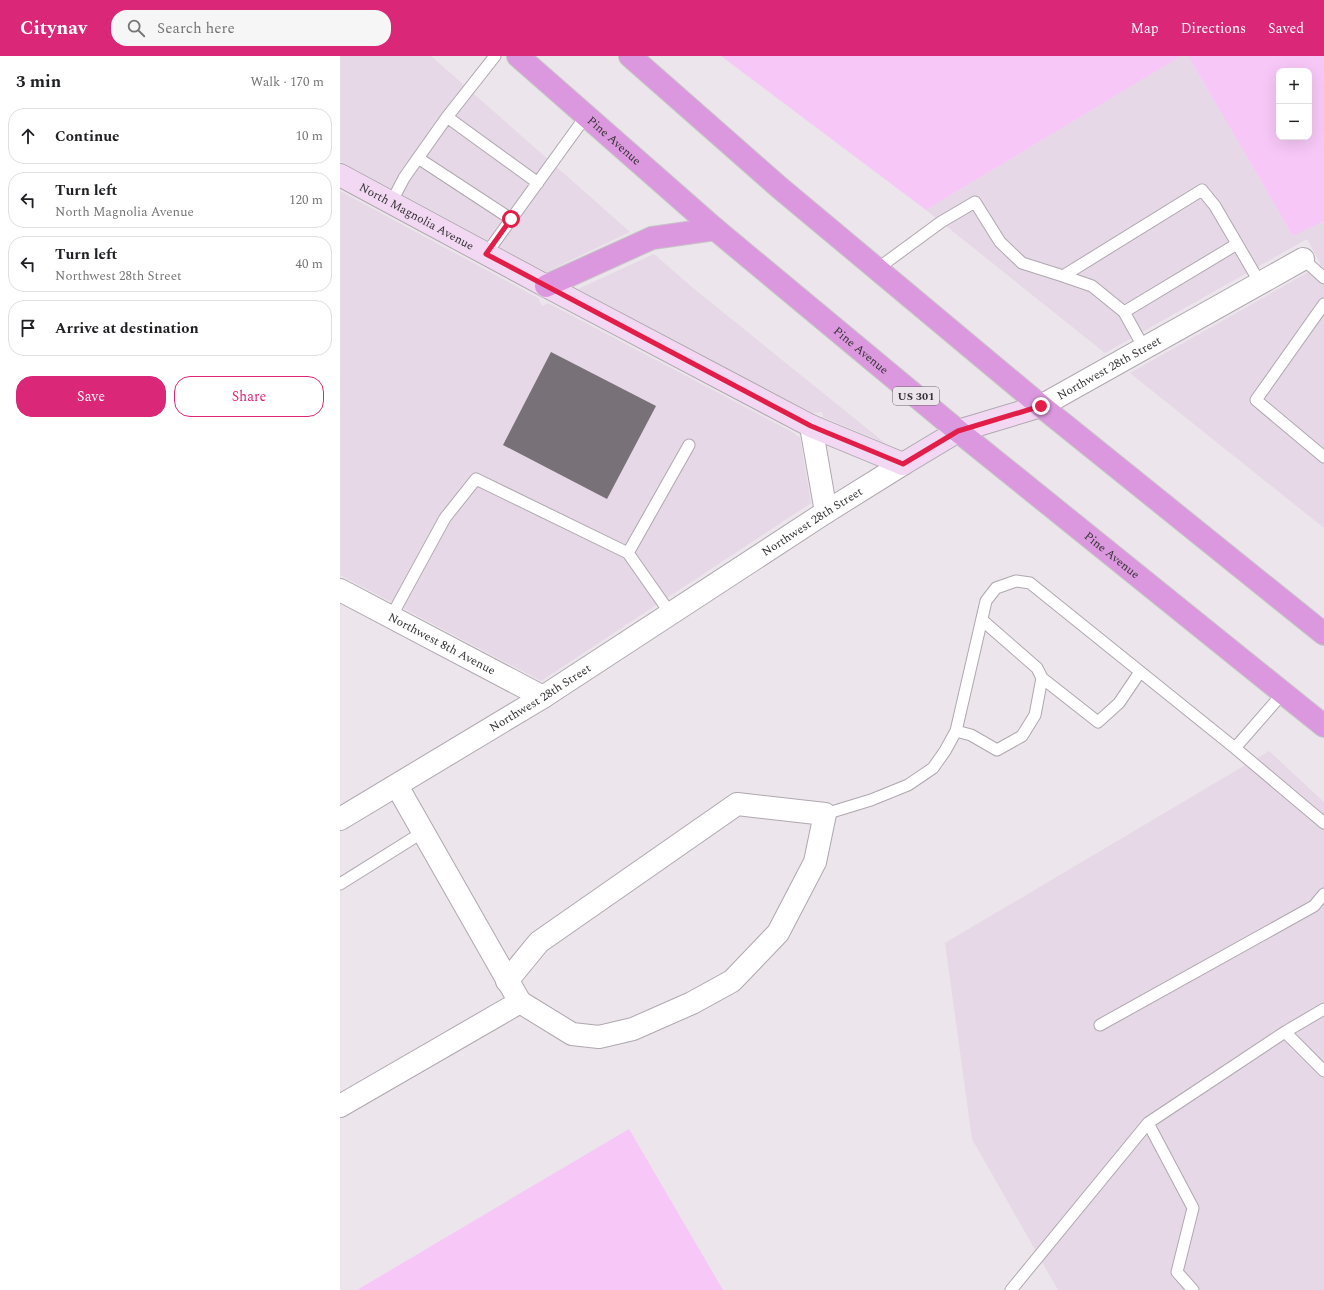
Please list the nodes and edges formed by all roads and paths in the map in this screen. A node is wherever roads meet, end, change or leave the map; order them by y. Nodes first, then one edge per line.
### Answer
1 (495, 56) edge
2 (518, 56) edge
3 (630, 56) edge
4 (586, 116) junction
5 (447, 117) junction
6 (418, 158) junction
7 (340, 175) edge
8 (538, 183) junction
9 (391, 203) junction
10 (511, 219) junction
11 (715, 229) junction
12 (1237, 244) junction
13 (486, 254) junction
14 (1303, 258) joint
15 (877, 269) junction
16 (1063, 276) junction
17 (1324, 278) edge
18 (1260, 283) junction
19 (546, 286) junction
20 (1324, 304) edge
21 (1124, 312) junction
22 (1144, 348) junction
23 (1041, 406) junction
24 (811, 426) junction
25 (958, 431) junction
26 (689, 445) dead end
27 (1324, 457) edge
28 (903, 464) junction
29 (826, 512) junction
30 (628, 554) junction
31 (340, 590) edge
32 (670, 614) junction
33 (390, 617) junction
34 (982, 620) junction
35 (1324, 634) edge
36 (1140, 672) junction
37 (1042, 678) junction
38 (1284, 693) junction
39 (543, 697) junction
40 (1324, 726) edge
41 (956, 731) junction
42 (1234, 748) junction
43 (397, 786) junction
44 (824, 814) junction
45 (340, 819) edge
46 (1324, 823) edge
47 (423, 832) junction
48 (340, 884) edge
49 (1324, 894) edge
50 (507, 981) junction
51 (520, 1002) junction
52 (1324, 1009) edge
53 (1100, 1025) dead end
54 (1285, 1032) junction
55 (1324, 1071) edge
56 (340, 1106) edge
57 (1148, 1123) junction
58 (1011, 1290) edge
59 (1193, 1290) edge

1 - 5 lane
2 - 4 highway, Pine Avenue / US 301
3 - 15 highway
4 - 8 lane
4 - 11 highway, Pine Avenue / US 301
5 - 6 lane
5 - 8 lane
6 - 9 lane
6 - 10 lane
7 - 9 main road, North Magnolia Avenue
8 - 10 lane
9 - 13 main road, North Magnolia Avenue
10 - 13 lane
11 - 19 highway
11 - 25 highway, Pine Avenue / US 301
12 - 16 lane
12 - 18 lane
12 - 21 lane
13 - 19 main road, North Magnolia Avenue
14 - 17 lane
14 - 18 street, Northwest 28th Street
15 - 16 lane
15 - 23 highway
16 - 21 lane
18 - 22 street, Northwest 28th Street
19 - 24 main road, North Magnolia Avenue
20 - 27 lane
21 - 22 lane
22 - 23 street, Northwest 28th Street
23 - 25 main road, Northwest 28th Street
23 - 35 highway
24 - 28 main road, North Magnolia Avenue
24 - 29 street
25 - 28 main road, Northwest 28th Street
25 - 38 highway, Pine Avenue / US 301
26 - 30 lane
28 - 29 street, Northwest 28th Street
29 - 32 street, Northwest 28th Street
30 - 32 lane
30 - 33 lane
31 - 33 street, Northwest 8th Avenue
32 - 39 street, Northwest 28th Street
33 - 39 street, Northwest 8th Avenue
34 - 36 lane
34 - 37 lane
34 - 41 lane
36 - 37 lane
36 - 42 lane
37 - 41 lane
38 - 40 highway, Pine Avenue / US 301
38 - 42 lane
39 - 43 street, Northwest 28th Street
41 - 44 lane
42 - 46 lane
43 - 45 street, Northwest 28th Street
43 - 47 street
44 - 50 street
44 - 51 street
47 - 48 lane
47 - 50 street
49 - 53 lane
50 - 51 street
51 - 56 street
52 - 54 lane
54 - 55 lane
54 - 57 lane
57 - 58 lane
57 - 59 lane

